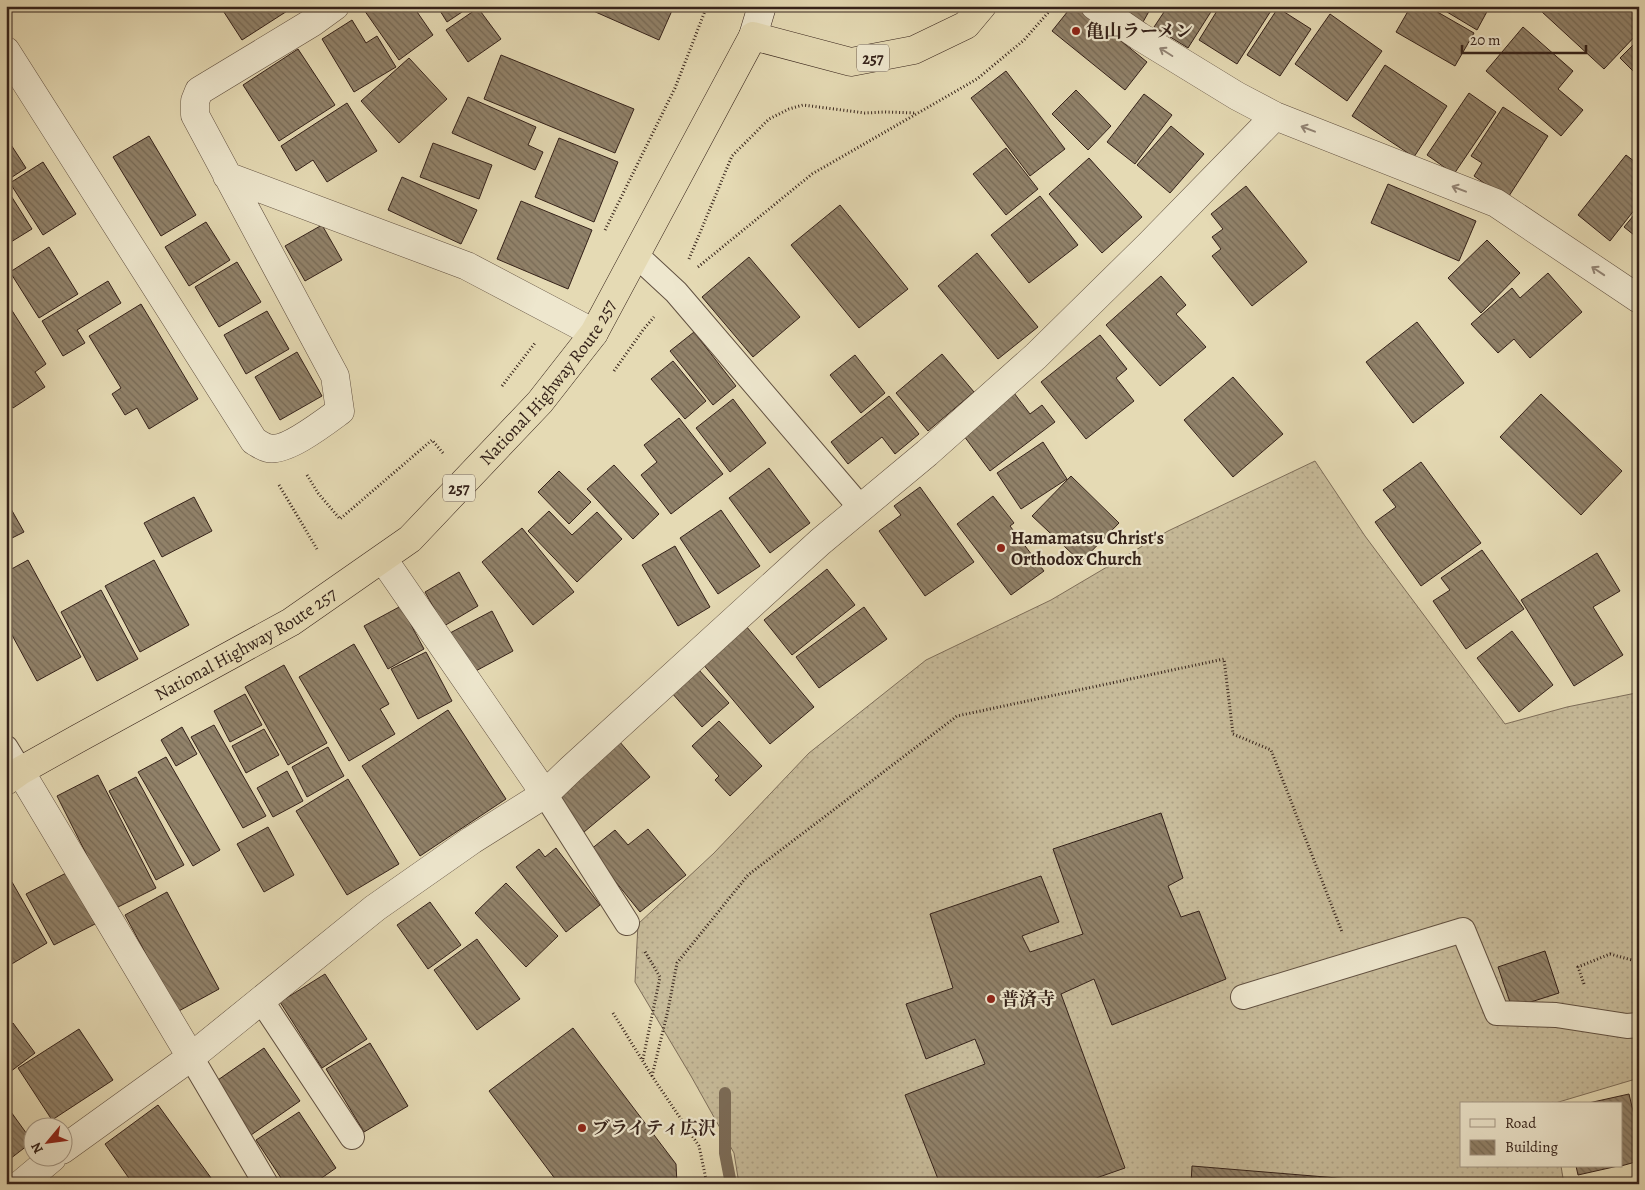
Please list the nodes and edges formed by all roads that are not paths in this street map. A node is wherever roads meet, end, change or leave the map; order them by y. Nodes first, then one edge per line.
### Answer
1 (335, 6) edge
2 (762, 6) edge
3 (982, 6) edge
4 (1095, 6) edge
5 (753, 36) junction
6 (6, 51) edge
7 (1275, 116) junction
8 (227, 176) junction
9 (636, 255) junction
10 (1639, 299) edge
11 (594, 333) junction
12 (860, 508) junction
13 (384, 559) junction
14 (6, 748) edge
15 (13, 776) edge
16 (545, 794) junction
17 (627, 923) road end
18 (1243, 997) dead end
19 (261, 1000) junction
20 (1639, 1025) edge
21 (192, 1057) junction
22 (352, 1137) dead end
23 (72, 1143) edge
24 (40, 1168) edge
25 (21, 1184) edge
26 (266, 1184) edge

1 - 8 street
2 - 5 street
3 - 5 highway, 257
7 -> 4 street
5 - 9 highway, National Highway Route 257 / 257
6 - 8 street
10 -> 7 street
7 - 12 street
8 - 11 street
9 - 11 highway, National Highway Route 257 / 257
9 - 12 lane
11 - 13 highway, National Highway Route 257 / 257
12 - 16 street
13 - 15 highway, National Highway Route 257 / 257
13 - 16 street
14 - 15 lane
15 - 21 street
16 - 17 lane
16 - 19 street
18 - 20 lane
19 - 21 street
19 - 22 lane
21 - 23 street
21 - 26 lane
24 - 25 street

